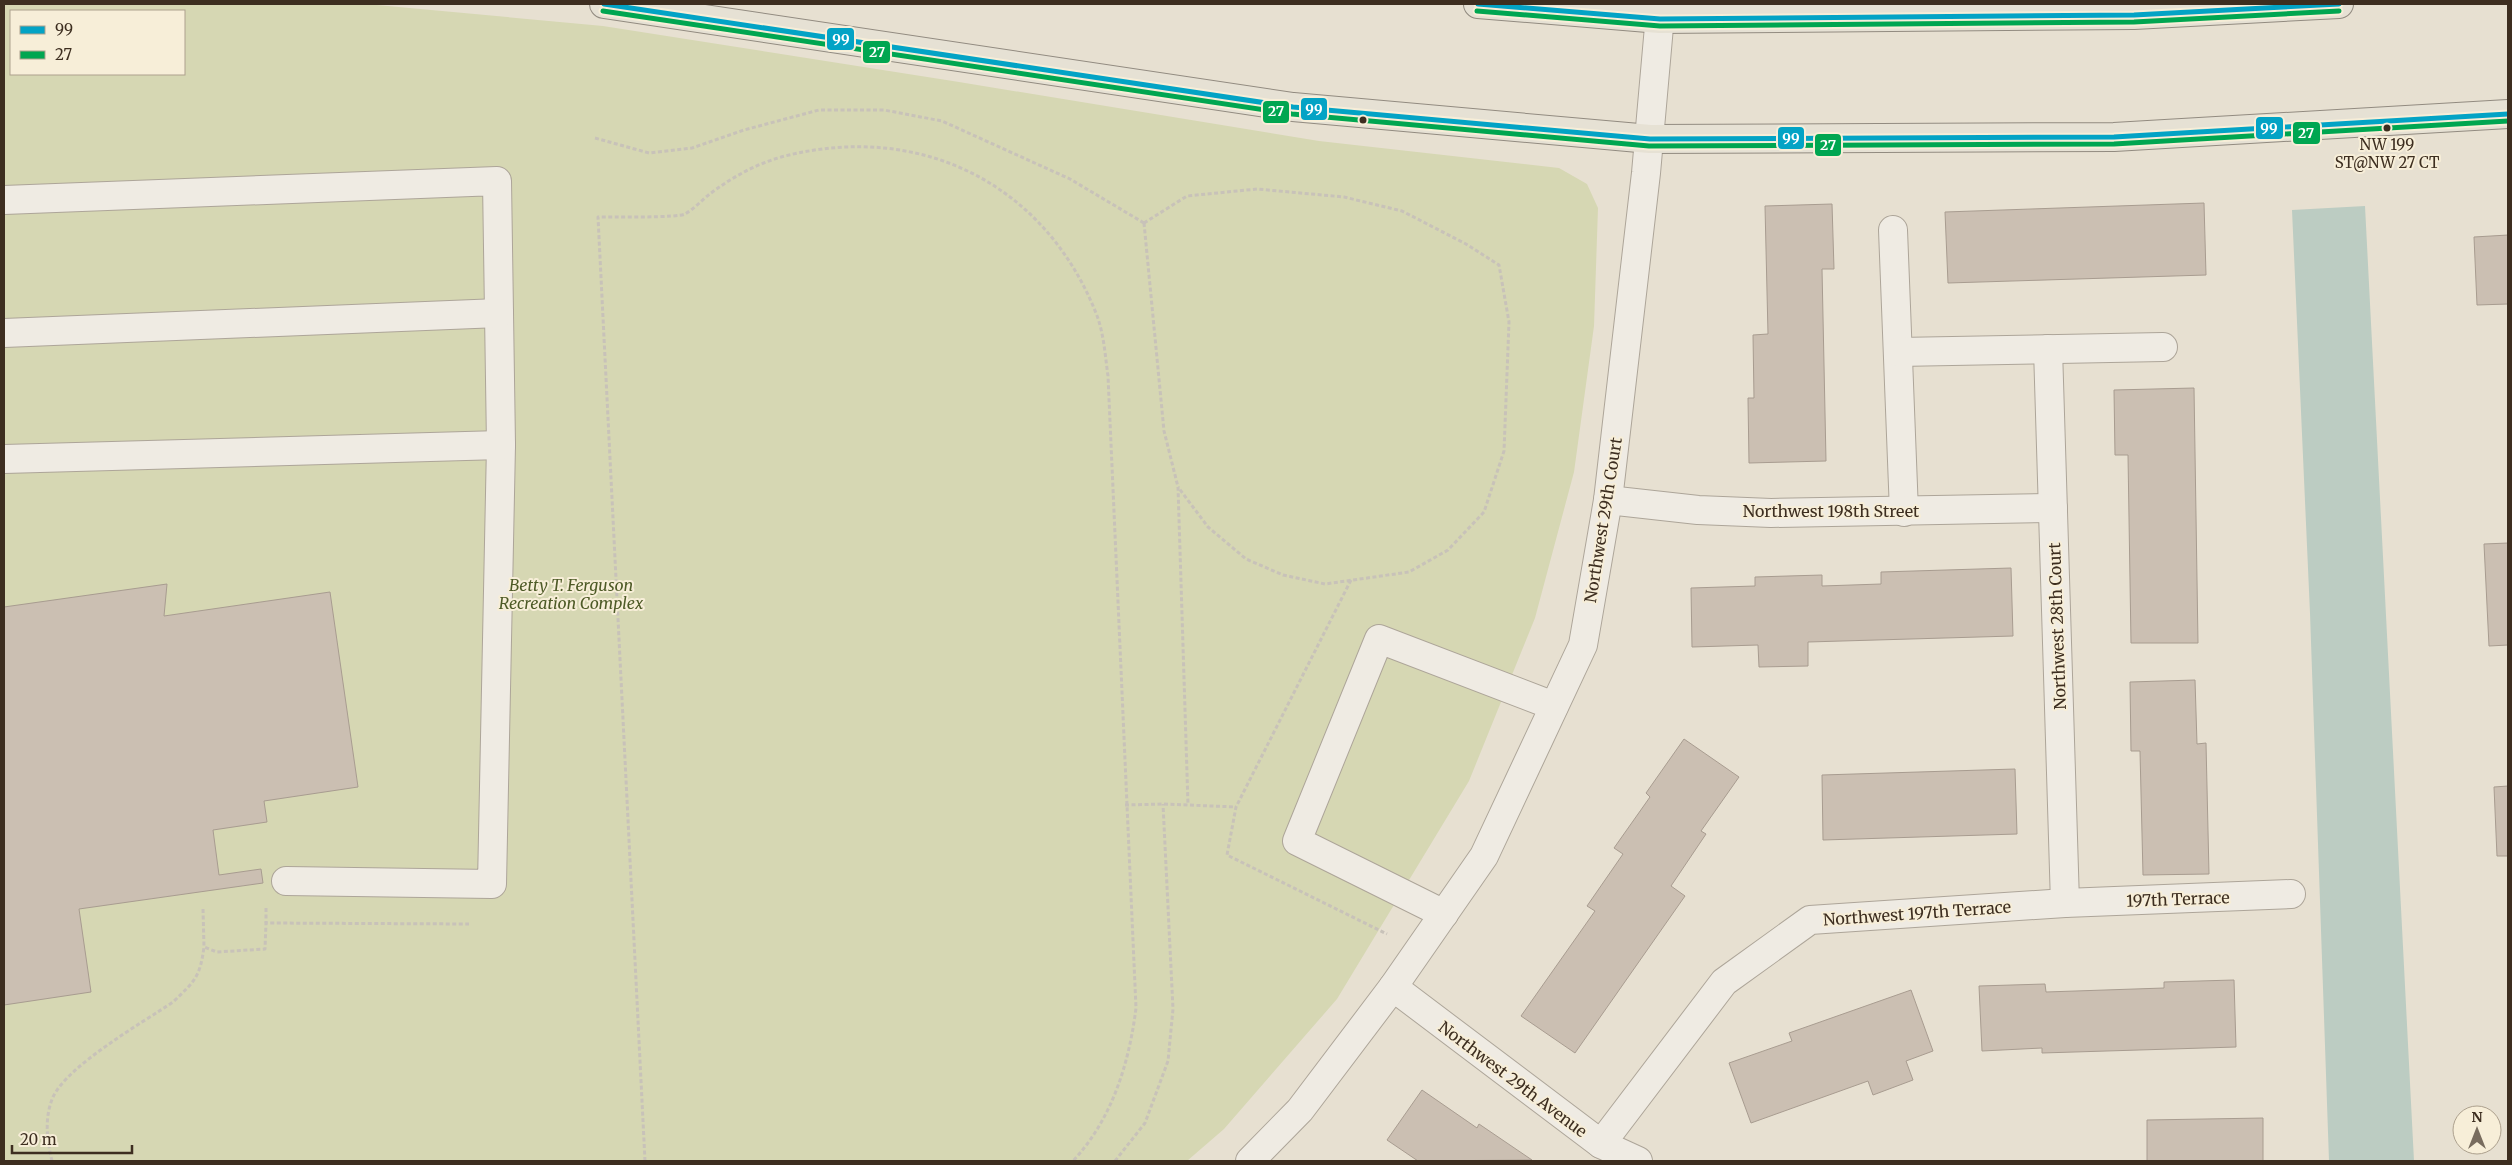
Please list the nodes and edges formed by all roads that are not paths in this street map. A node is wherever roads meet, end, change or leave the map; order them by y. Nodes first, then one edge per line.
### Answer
1 (604, 4) edge
2 (1478, 4) edge
3 (2339, 4) edge
4 (1661, 12) edge
5 (2508, 114) edge
6 (1650, 139) junction
7 (4, 200) edge
8 (1893, 230) dead end
9 (499, 313) junction
10 (4, 333) edge
11 (2163, 347) dead end
12 (2048, 349) junction
13 (1898, 352) junction
14 (501, 445) junction
15 (4, 459) edge
16 (1608, 500) junction
17 (2053, 508) junction
18 (1904, 512) junction
19 (1554, 706) junction
20 (286, 881) dead end
21 (2291, 894) dead end
22 (2065, 903) junction
23 (1444, 914) junction
24 (1393, 987) junction
25 (1601, 1144) junction
26 (1250, 1161) edge
27 (1638, 1161) edge

1 - 6 main road
2 - 4 main road
3 - 4 main road
4 - 6 street, Northwest 29th Court
5 - 6 main road
6 - 16 street, Northwest 29th Court
7 - 9 street
8 - 13 street
9 - 10 street
9 - 14 street
11 - 12 street
12 - 13 street
12 - 17 street, Northwest 28th Court
13 - 18 street
14 - 15 street
14 - 20 street
16 - 18 street, Northwest 198th Street
16 - 19 street, Northwest 29th Court
17 - 18 street, Northwest 198th Street
17 - 22 street, Northwest 28th Court
19 - 23 street, Northwest 29th Court
19 - 23 street
21 - 22 street, 197th Terrace
22 - 25 street, Northwest 197th Terrace
23 - 24 street, Northwest 29th Court
24 - 25 street, Northwest 29th Avenue
24 - 26 street, Northwest 29th Court
25 - 27 street, Northwest 29th Avenue

